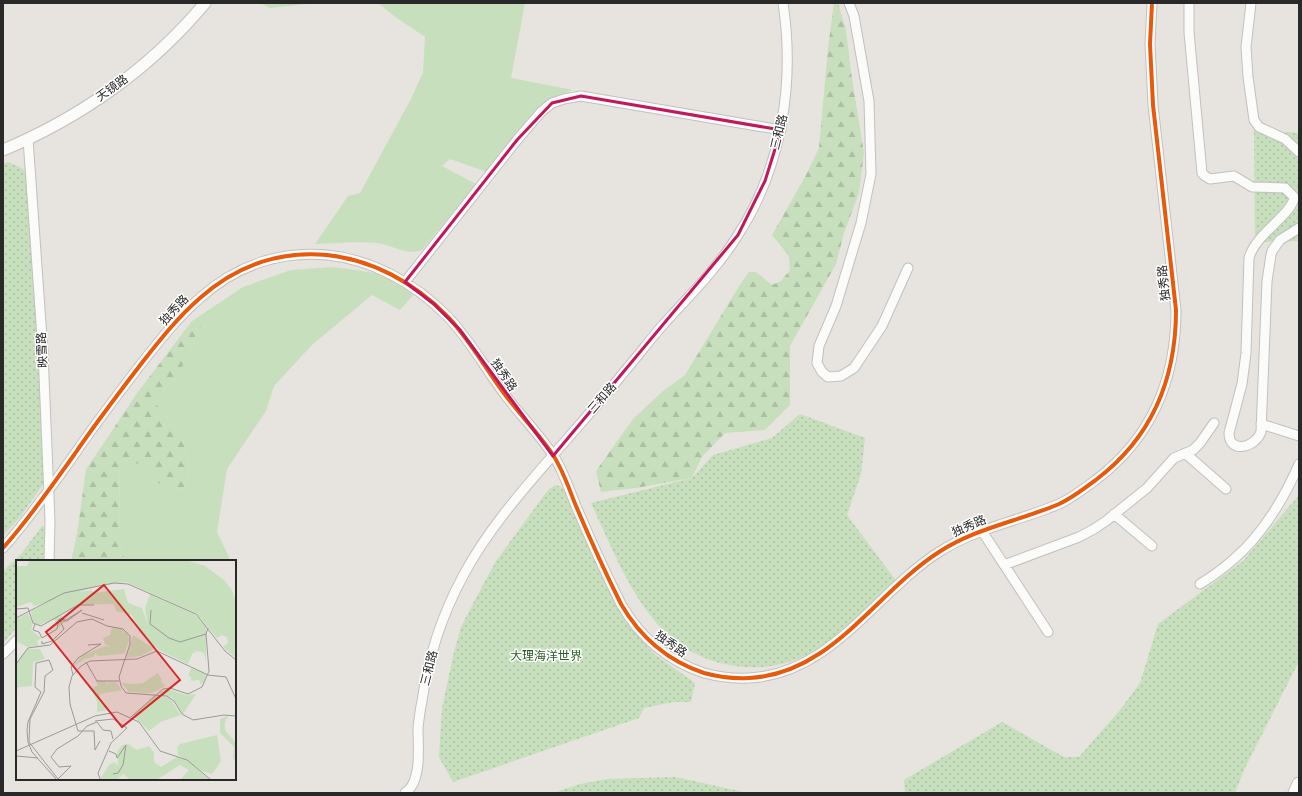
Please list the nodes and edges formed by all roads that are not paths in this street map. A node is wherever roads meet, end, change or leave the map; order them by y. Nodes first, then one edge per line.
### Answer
1 (205, 3) edge
2 (783, 3) edge
3 (849, 3) edge
4 (1152, 3) edge
5 (1190, 3) edge
6 (1251, 3) edge
7 (781, 130) junction
8 (28, 139) junction
9 (3, 150) edge
10 (1299, 152) edge
11 (1299, 228) edge
12 (908, 268) dead end
13 (405, 282) junction
14 (1214, 423) dead end
15 (1261, 424) junction
16 (1299, 436) edge
17 (1185, 453) junction
18 (553, 456) junction
19 (1299, 464) edge
20 (1226, 489) dead end
21 (48, 490) junction
22 (1114, 514) junction
23 (982, 531) junction
24 (1152, 546) dead end
25 (3, 548) edge
26 (49, 560) edge
27 (1004, 565) junction
28 (1200, 584) dead end
29 (1048, 632) dead end
30 (16, 641) edge
31 (3, 654) edge
32 (1299, 784) edge
33 (405, 793) edge
34 (1295, 793) edge

1 - 8 street, 天镜路
2 - 7 street, 三和路
3 - 12 street
4 - 23 street, 独秀路
5 - 15 street
6 - 10 street
7 - 13 street
7 - 18 street, 三和路
8 - 9 street, 天镜路
8 - 21 street, 映雪路
11 - 15 street
13 - 18 street, 独秀路
13 - 21 street, 独秀路
14 - 17 street
15 - 16 street
17 - 20 street
17 - 22 street
18 - 23 street, 独秀路
18 - 33 street, 三和路
19 - 28 street
21 - 25 street, 独秀路
21 - 26 street, 映雪路
22 - 24 street
22 - 27 street
23 - 27 street
27 - 29 street
30 - 31 street
32 - 34 main road

